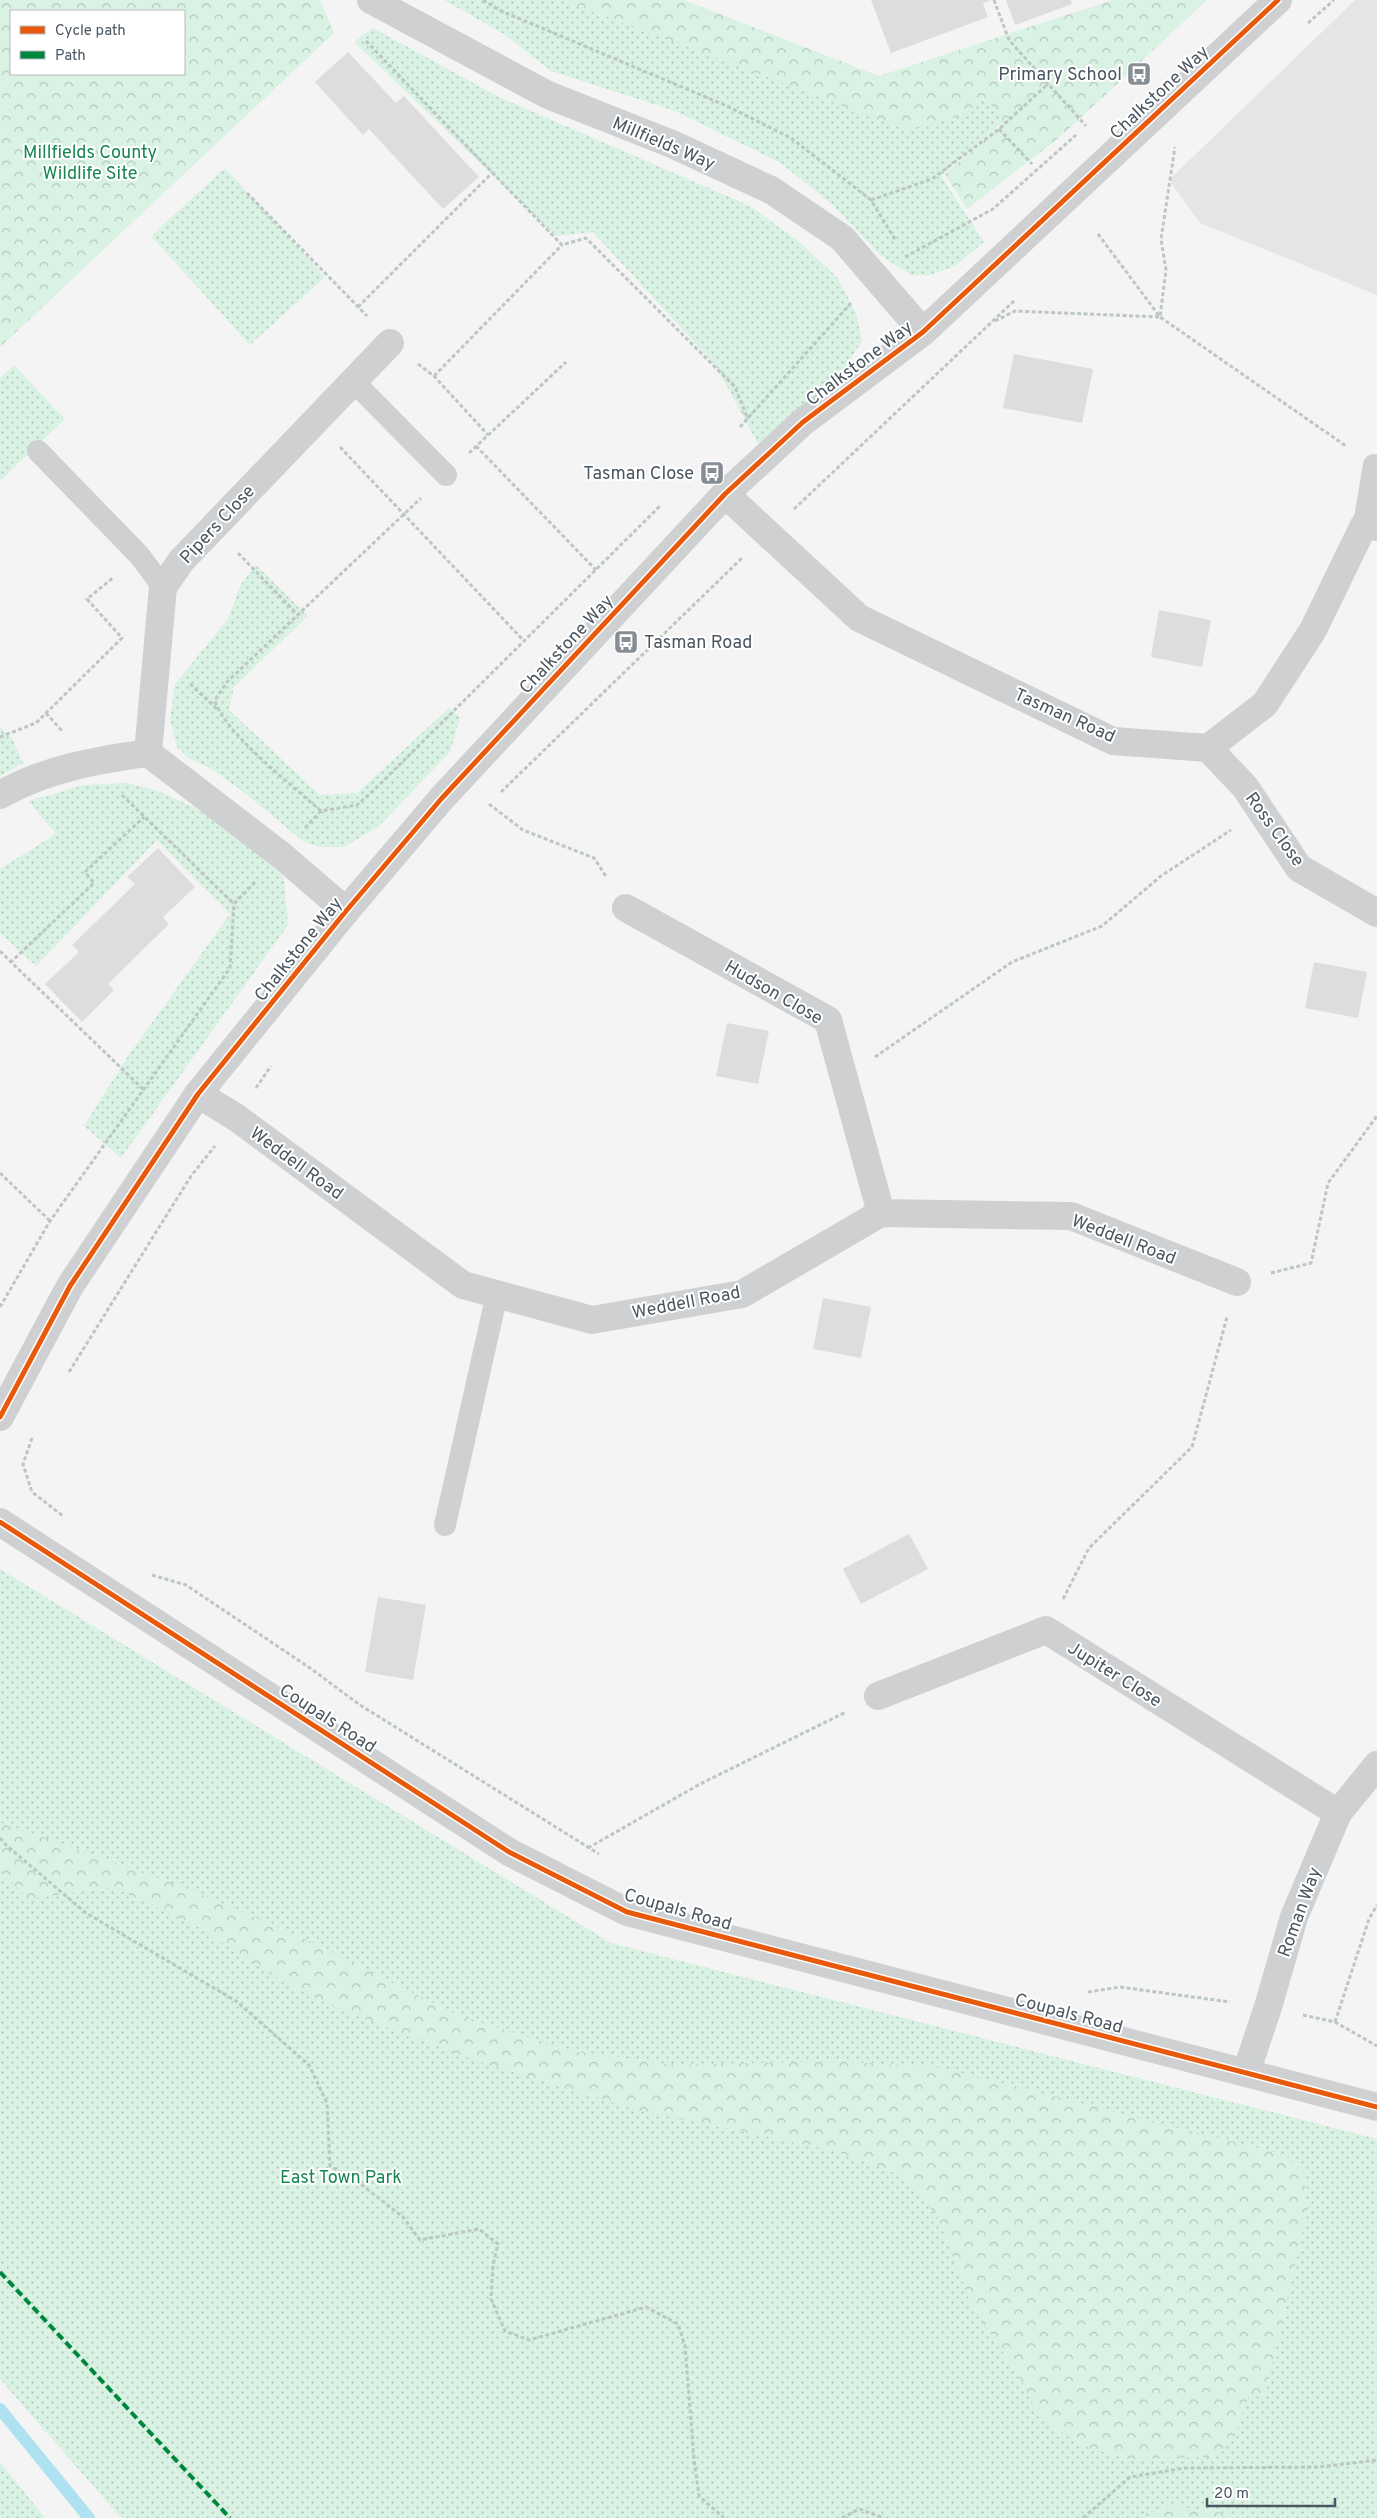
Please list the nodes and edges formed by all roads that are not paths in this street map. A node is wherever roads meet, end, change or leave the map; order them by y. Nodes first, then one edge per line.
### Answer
1 (371, 0) edge
2 (1278, 0) edge
3 (923, 332) junction
4 (390, 343) dead end
5 (353, 381) junction
6 (38, 452) dead end
7 (1374, 465) road end
8 (446, 475) road end
9 (725, 494) junction
10 (1370, 526) edge
11 (163, 587) junction
12 (1208, 748) junction
13 (148, 753) junction
14 (0, 795) edge
15 (626, 908) road end
16 (346, 911) junction
17 (1377, 913) edge
18 (198, 1094) junction
19 (881, 1213) junction
20 (1236, 1282) road end
21 (497, 1294) junction
22 (0, 1417) edge
23 (0, 1522) edge
24 (445, 1525) dead end
25 (878, 1696) road end
26 (1377, 1764) edge
27 (1338, 1813) junction
28 (1246, 2073) junction
29 (1377, 2107) edge

1 - 3 street, Millfields Way
2 - 3 street, Chalkstone Way
3 - 9 street, Chalkstone Way
4 - 5 street, Pipers Close
5 - 8 lane
5 - 11 street, Pipers Close
6 - 11 lane
7 - 10 lane
9 - 12 street, Tasman Road
9 - 16 street, Chalkstone Way
10 - 12 street
11 - 13 street, Pipers Close
12 - 17 street, Ross Close
13 - 14 street
13 - 16 street
15 - 19 street, Hudson Close
16 - 18 street, Chalkstone Way
18 - 21 street, Weddell Road
18 - 22 street, Chalkstone Way
19 - 20 street, Weddell Road
19 - 21 street, Weddell Road
21 - 24 lane
23 - 28 street, Coupals Road
25 - 27 street, Jupiter Close
26 - 27 street, Roman Way
27 - 28 street, Roman Way
28 - 29 street, Coupals Road

